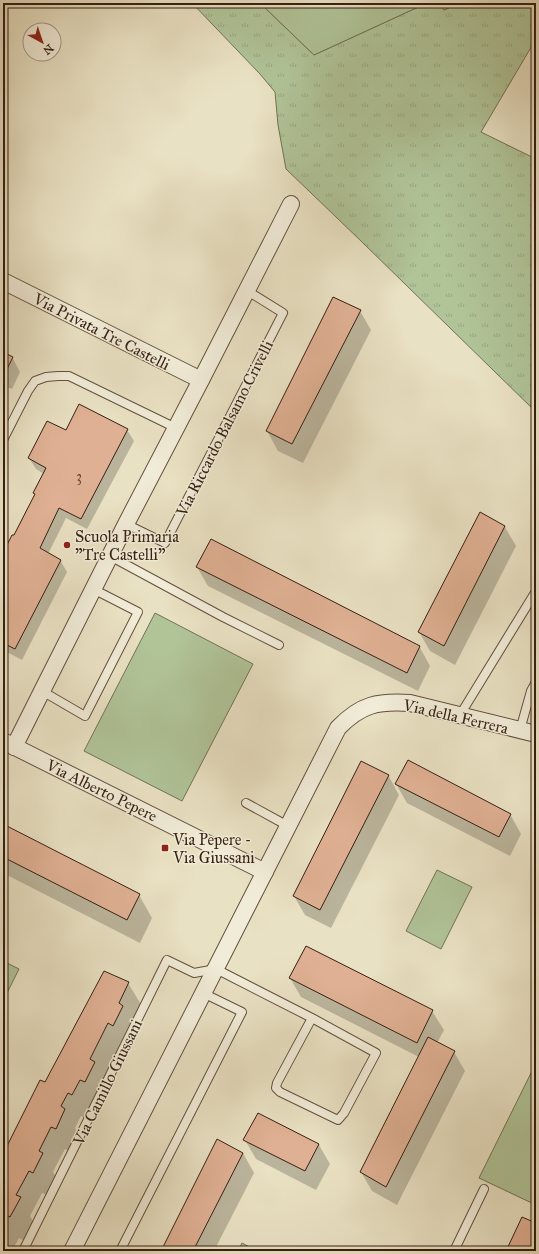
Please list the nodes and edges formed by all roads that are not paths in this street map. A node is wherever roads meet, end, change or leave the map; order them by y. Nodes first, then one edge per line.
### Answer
1 (290, 204) dead end
2 (3, 281) edge
3 (246, 290) junction
4 (201, 380) junction
5 (176, 428) junction
6 (3, 440) edge
7 (126, 524) junction
8 (110, 556) junction
9 (93, 589) junction
10 (536, 591) edge
11 (280, 645) dead end
12 (536, 682) edge
13 (42, 690) junction
14 (460, 715) junction
15 (520, 730) junction
16 (536, 734) edge
17 (9, 744) edge
18 (246, 803) dead end
19 (288, 826) junction
20 (265, 872) junction
21 (216, 969) junction
22 (203, 994) junction
23 (312, 1018) junction
24 (484, 1189) dead end
25 (23, 1251) edge
26 (72, 1251) edge
27 (120, 1251) edge
28 (454, 1251) edge

1 - 3 street
2 - 4 street, Via Privata Tre Castelli
3 - 4 street
3 - 7 lane, Via Riccardo Balsamo Crivelli
4 - 5 street
5 - 6 lane
5 - 7 street
7 - 8 street
8 - 9 street
8 - 11 lane
9 - 13 street
9 - 13 lane
10 - 14 lane
12 - 15 lane
13 - 17 street
14 - 15 street, Via della Ferrera
14 - 19 street, Via della Ferrera
15 - 16 street, Via della Ferrera
17 - 20 street, Via Alberto Pepere
18 - 19 lane
19 - 20 street
20 - 21 street
21 - 22 street
21 - 23 lane
21 - 25 lane, Via Camillo Giussani
22 - 26 street
22 - 27 lane
23 - 23 lane
24 - 28 lane

